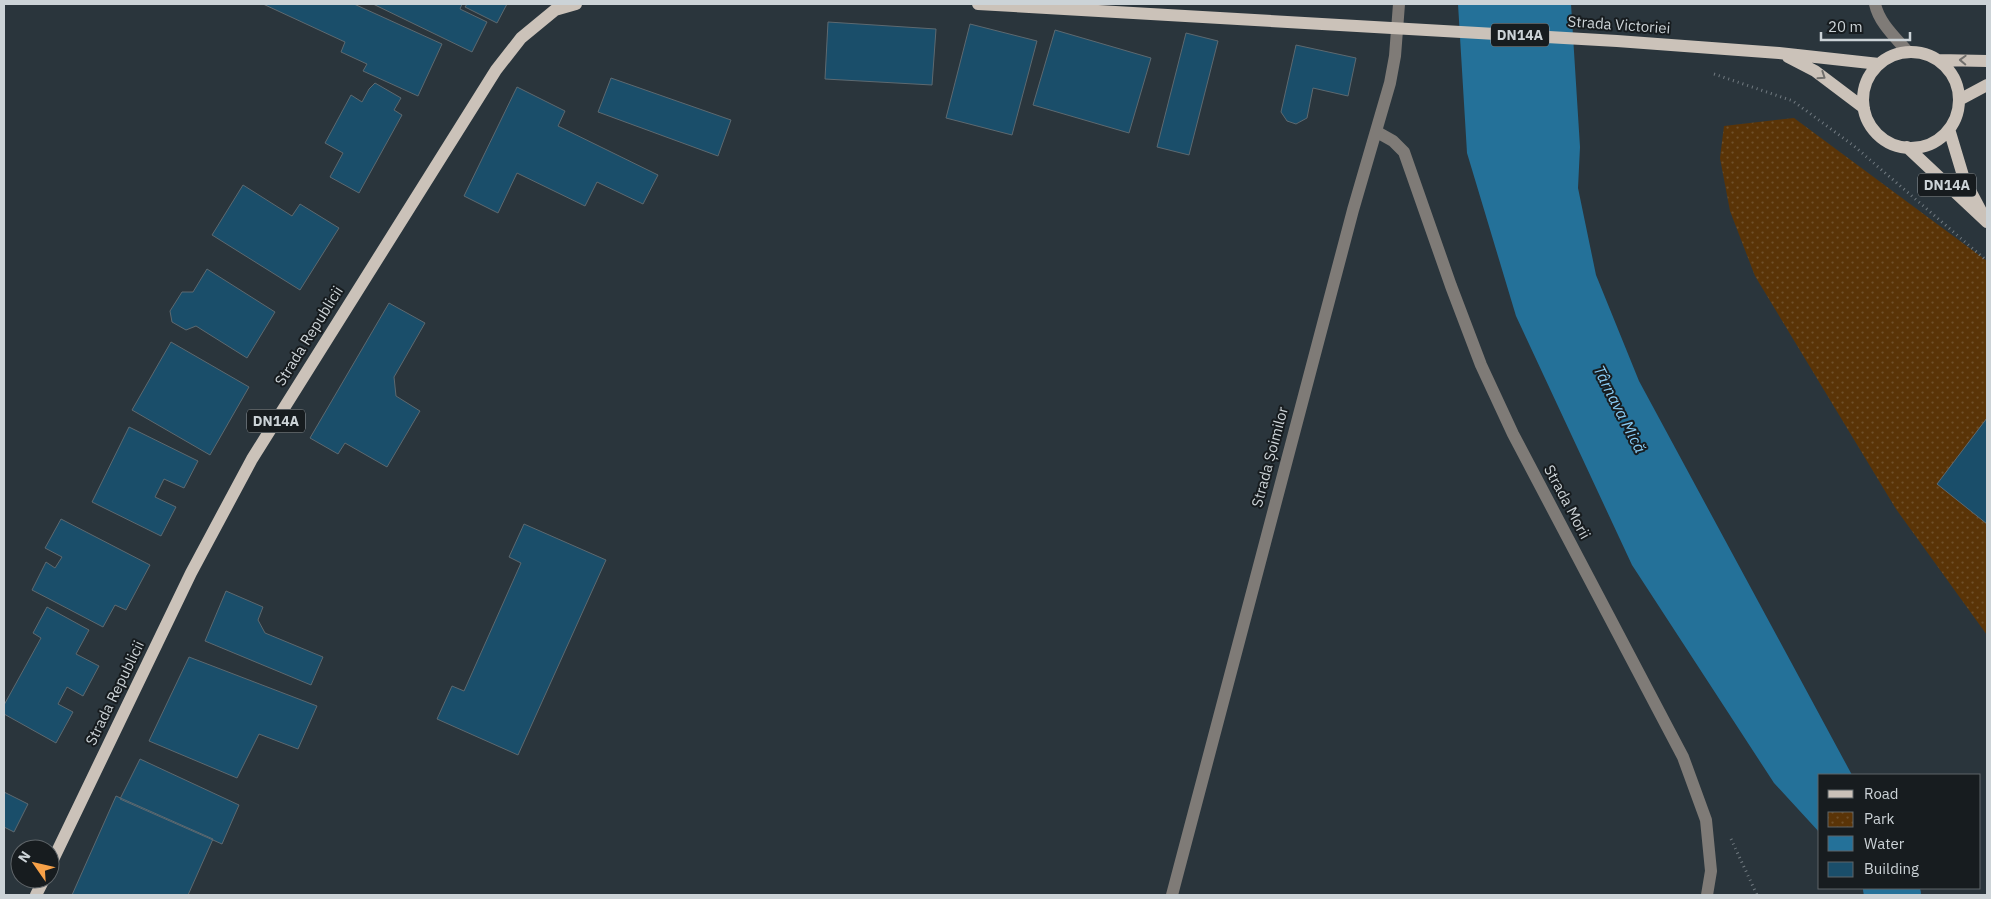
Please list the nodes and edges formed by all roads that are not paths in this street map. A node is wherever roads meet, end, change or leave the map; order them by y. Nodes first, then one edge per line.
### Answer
1 (576, 4) edge
2 (978, 4) edge
3 (1399, 4) edge
4 (1875, 4) edge
5 (556, 7) edge
6 (1397, 28) junction
7 (1908, 52) junction
8 (1779, 53) junction
9 (1938, 60) junction
10 (1987, 61) edge
11 (1879, 64) junction
12 (1987, 85) edge
13 (1959, 100) junction
14 (1864, 108) junction
15 (1949, 129) junction
16 (1377, 132) junction
17 (1907, 147) junction
18 (1987, 222) edge
19 (60, 845) edge
20 (1172, 895) edge
21 (1708, 895) edge

1 - 5 main road, DN14A
2 - 6 main road, Strada Victoriei / DN14A
3 - 6 street, Strada Șoimilor
4 - 7 street
5 - 19 main road, Strada Republicii / DN14A
6 - 8 main road, Strada Victoriei / DN14A
6 - 16 street, Strada Șoimilor
7 - 9 main road
7 - 11 main road
8 - 11 main road, Strada Victoriei / DN14A
8 -> 14 main road, Strada Victoriei / DN14A
10 -> 9 main road
9 - 13 main road
11 - 14 main road
12 - 13 main road
13 - 15 main road
14 - 17 main road
15 - 17 main road
15 - 18 main road, DN14A
16 - 20 street, Strada Șoimilor
16 - 21 street, Strada Morii
17 - 18 main road, DN14A

